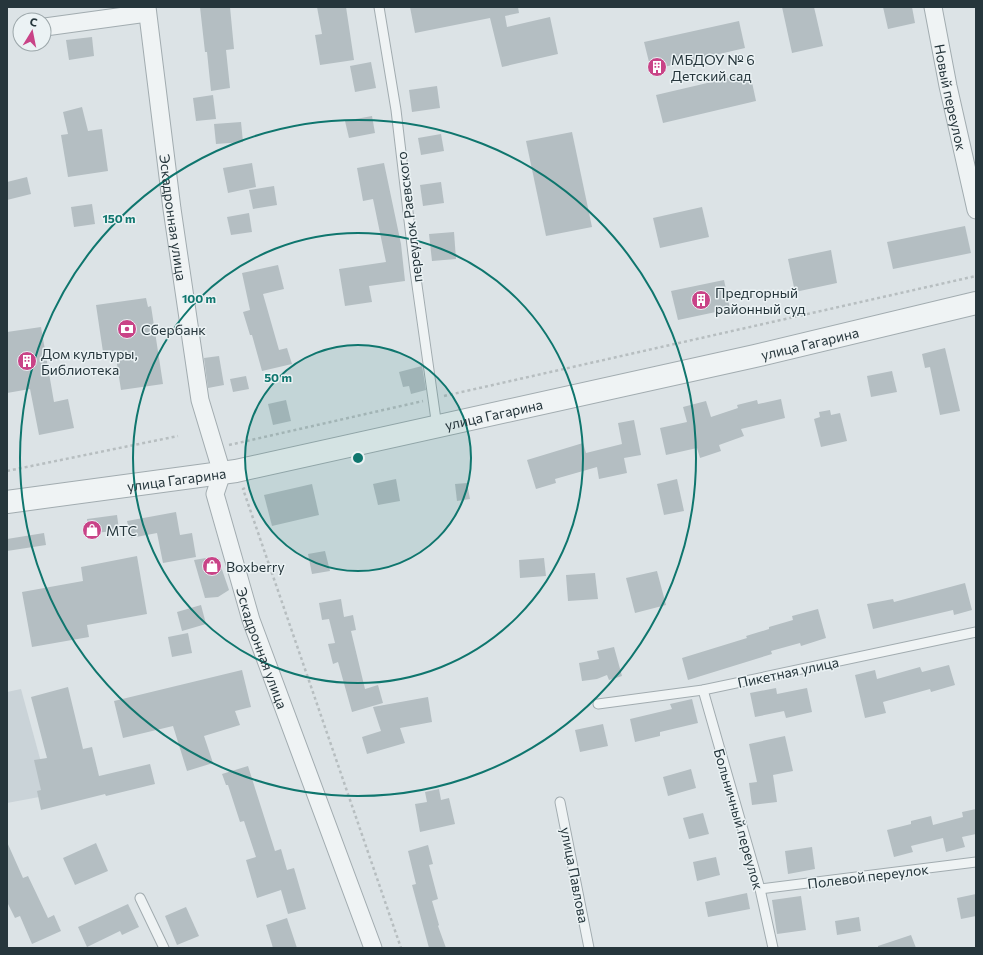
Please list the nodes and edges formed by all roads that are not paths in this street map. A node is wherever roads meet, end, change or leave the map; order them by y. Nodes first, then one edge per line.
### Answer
1 (379, 7) edge
2 (933, 7) edge
3 (146, 10) edge
4 (52, 26) edge
5 (976, 210) edge
6 (976, 303) edge
7 (437, 427) junction
8 (222, 473) junction
9 (7, 502) edge
10 (976, 632) edge
11 (703, 690) junction
12 (598, 704) dead end
13 (560, 802) dead end
14 (976, 862) edge
15 (760, 889) junction
16 (140, 898) dead end
17 (164, 948) edge
18 (373, 948) edge
19 (589, 948) edge
20 (773, 948) edge

1 - 7 lane, переулок Раевского
2 - 5 street, Новый переулок
3 - 4 street
3 - 8 street, Эскадронная улица
6 - 7 street, улица Гагарина
7 - 8 street, улица Гагарина
8 - 9 street, улица Гагарина
8 - 18 street, Эскадронная улица
10 - 11 lane, Пикетная улица
11 - 12 lane, Пикетная улица
11 - 15 lane, Больничный переулок
13 - 19 lane, улица Павлова
14 - 15 lane, Полевой переулок
15 - 20 lane, Больничный переулок
16 - 17 lane

